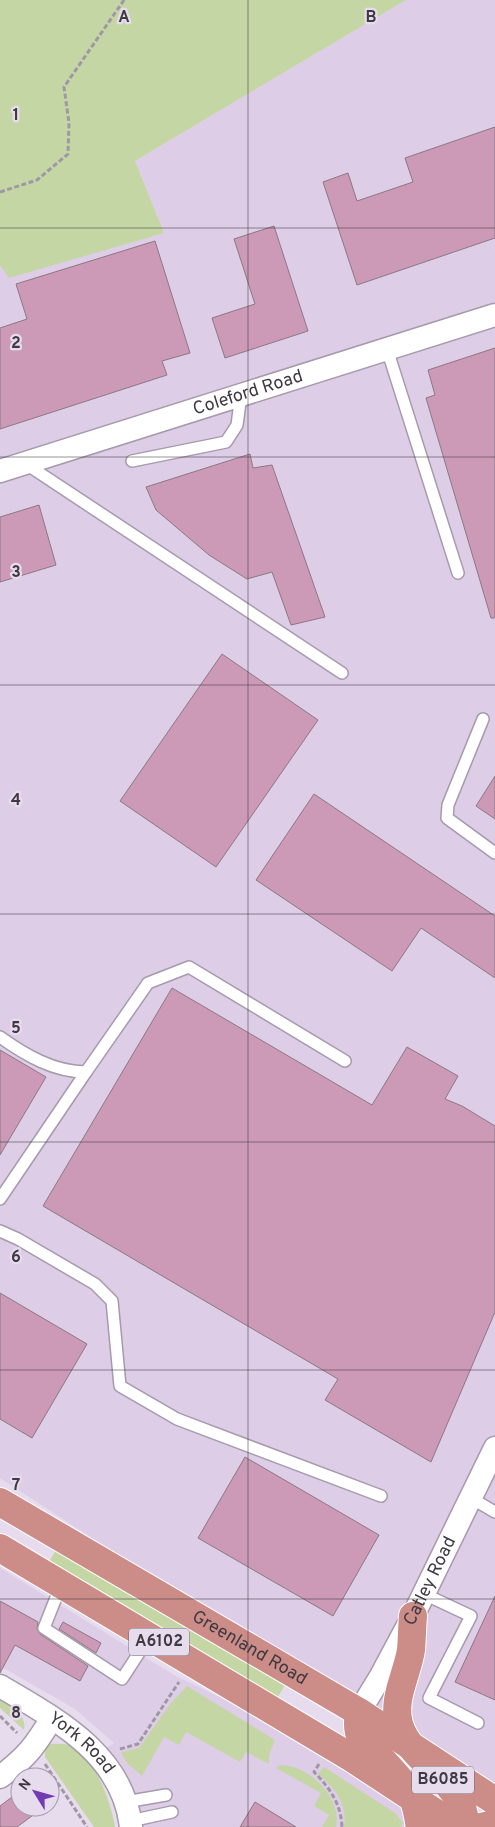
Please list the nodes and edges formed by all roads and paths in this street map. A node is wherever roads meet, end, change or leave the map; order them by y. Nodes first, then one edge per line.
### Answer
1 (124, 0) edge
2 (0, 192) edge
3 (495, 315) edge
4 (387, 349) junction
5 (241, 395) junction
6 (132, 461) dead end
7 (26, 464) junction
8 (0, 471) edge
9 (458, 573) dead end
10 (342, 673) dead end
11 (483, 719) dead end
12 (495, 853) edge
13 (0, 1037) edge
14 (345, 1061) dead end
15 (86, 1072) junction
16 (0, 1199) edge
17 (0, 1231) edge
18 (495, 1448) edge
19 (381, 1496) dead end
20 (471, 1498) junction
21 (0, 1502) edge
22 (495, 1512) edge
23 (0, 1548) edge
24 (62, 1585) junction
25 (418, 1605) junction
26 (150, 1636) junction
27 (193, 1662) junction
28 (0, 1686) edge
29 (359, 1712) junction
30 (0, 1716) edge
31 (52, 1718) junction
32 (478, 1723) dead end
33 (309, 1732) junction
34 (406, 1740) junction
35 (33, 1749) junction
36 (97, 1754) junction
37 (0, 1777) edge
38 (166, 1795) dead end
39 (413, 1798) junction
40 (495, 1801) edge
41 (172, 1812) dead end
42 (128, 1817) edge
43 (495, 1824) edge
44 (87, 1827) edge
45 (420, 1827) edge
46 (457, 1827) edge
47 (465, 1827) edge
48 (481, 1827) edge

1 - 2 path
3 - 4 street, Coleford Road
4 - 5 street, Coleford Road
4 - 9 lane
5 - 6 lane
5 - 7 street, Coleford Road
7 - 8 street, Coleford Road
7 - 10 lane
11 - 12 lane
13 - 15 lane
14 - 15 lane
15 - 16 lane
17 - 19 lane
18 - 20 street, Catley Road
20 - 22 lane
20 - 25 street, Catley Road
21 - 29 highway, Greenland Road / A6102
23 - 24 highway, A6102
24 - 26 highway, A6102
24 - 26 lane
25 - 29 street, Catley Road
25 - 32 lane
25 - 34 highway
26 - 27 highway, A6102
27 - 33 highway, A6102
27 - 36 path
28 - 31 street, York Road
29 - 33 highway
29 - 34 highway, Greenland Road / A6102
29 - 39 highway
30 - 35 path
31 - 35 street
31 - 36 street, York Road
33 - 39 highway, A6102
34 - 40 highway, Greenland Road / A6102
34 - 47 highway, B6085
35 - 37 street
35 - 44 path
36 - 42 street, York Road
38 - 42 lane
39 - 45 highway, B6085
39 - 46 highway, A6102
41 - 42 lane
43 - 48 highway

